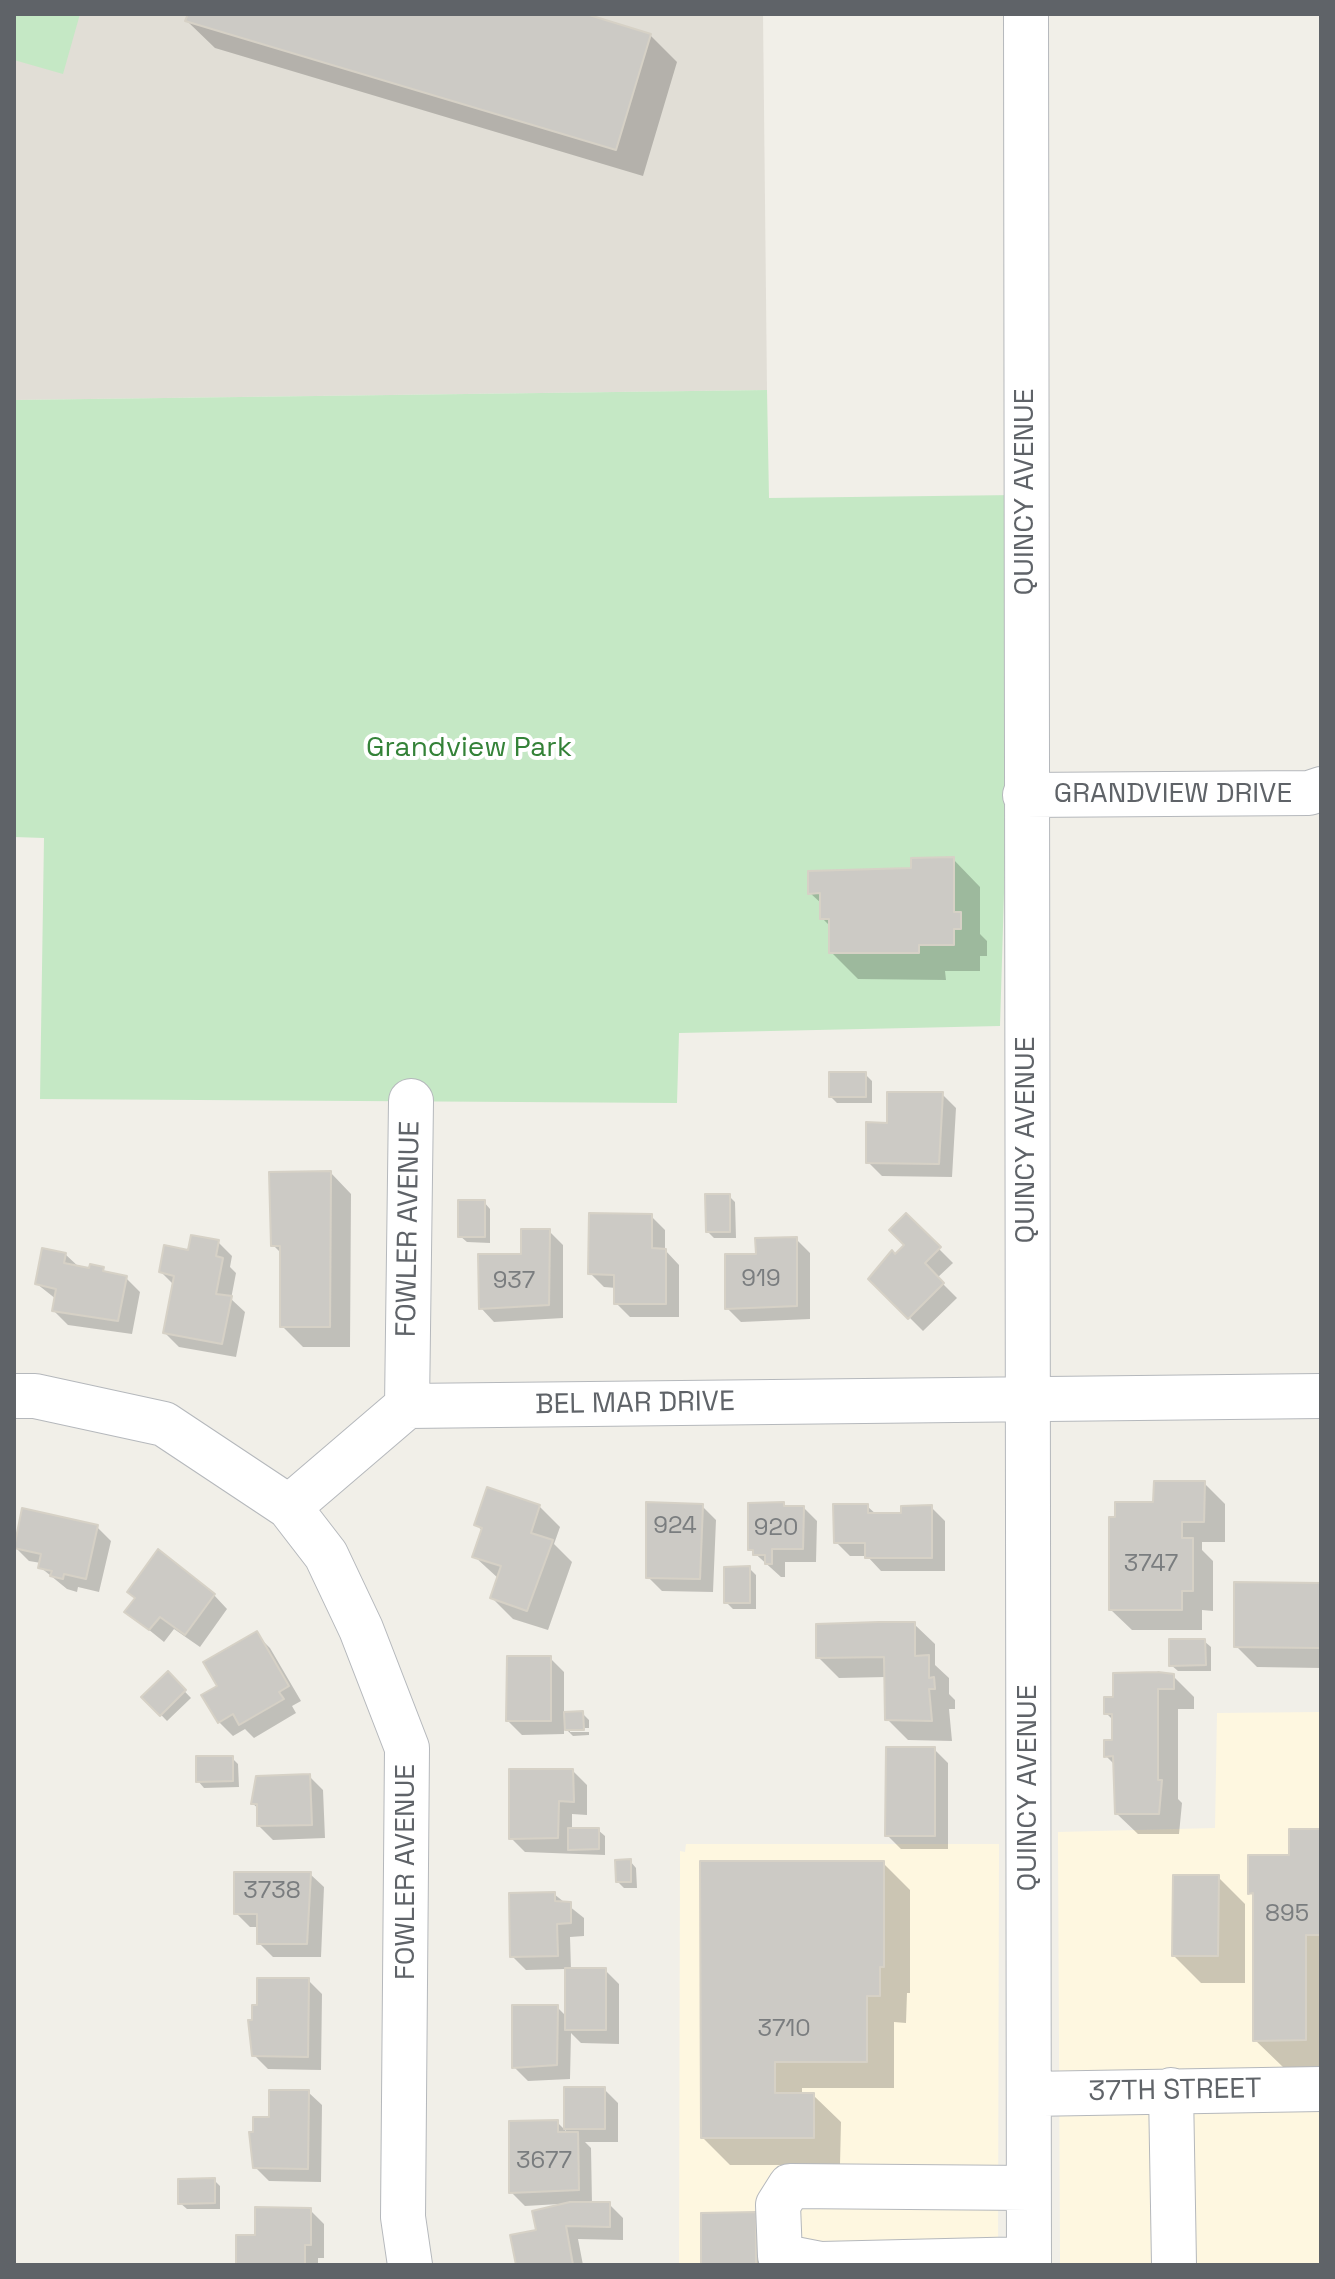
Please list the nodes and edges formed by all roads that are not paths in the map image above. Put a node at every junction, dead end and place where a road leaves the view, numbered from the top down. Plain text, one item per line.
1 (1026, 14) edge
2 (1321, 789) edge
3 (1025, 795) junction
4 (411, 1101) dead end
5 (14, 1396) edge
6 (1321, 1396) edge
7 (1027, 1400) junction
8 (407, 1406) junction
9 (289, 1507) junction
10 (1321, 2089) edge
11 (1171, 2090) junction
12 (1029, 2094) junction
13 (1028, 2188) junction
14 (1029, 2262) edge
15 (410, 2265) edge
16 (1174, 2265) edge

1 - 3 street, QUINCY AVENUE
2 - 3 street, GRANDVIEW DRIVE
3 - 7 street, QUINCY AVENUE
4 - 8 street, FOWLER AVENUE
5 - 9 street
6 - 7 street, BEL MAR DRIVE
7 - 8 street, BEL MAR DRIVE
7 - 12 street, QUINCY AVENUE
8 - 9 street
9 - 15 street, FOWLER AVENUE
10 - 11 street, 37TH STREET
11 - 12 street, 37TH STREET
11 - 16 street
12 - 13 street, QUINCY AVENUE
13 - 14 street, QUINCY AVENUE
13 - 14 street

